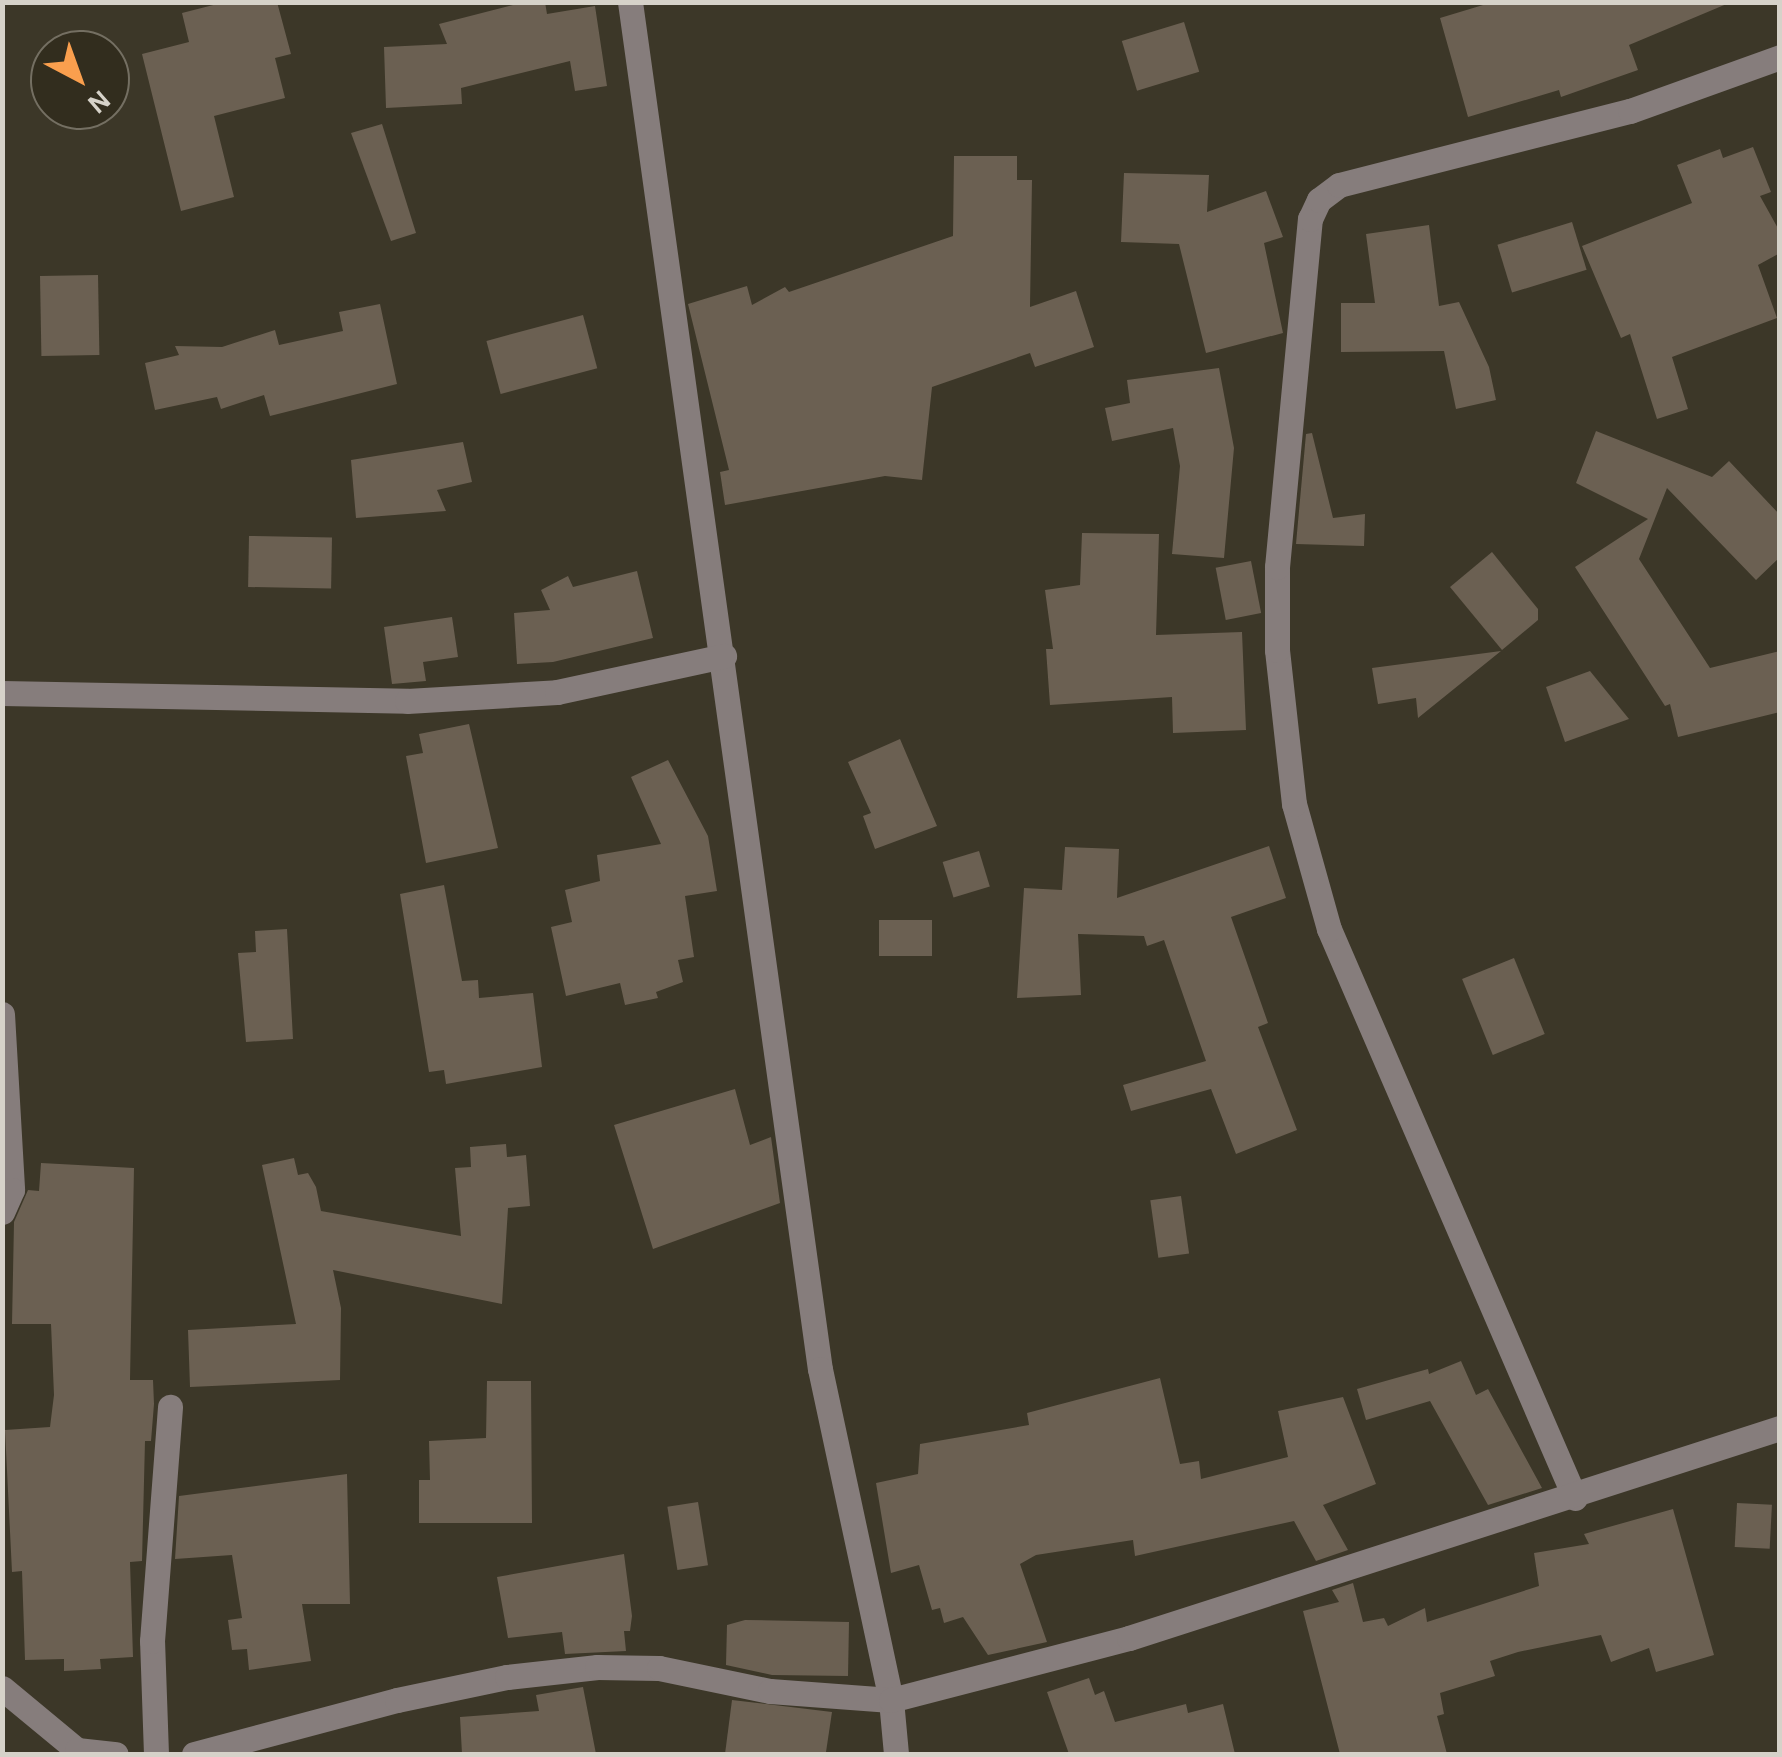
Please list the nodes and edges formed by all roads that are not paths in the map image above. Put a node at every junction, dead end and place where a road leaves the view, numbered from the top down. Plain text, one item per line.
1 (630, 2) edge
2 (1780, 57) edge
3 (724, 656) junction
4 (2, 693) edge
5 (2, 1014) edge
6 (4, 1043) edge
7 (2, 1212) edge
8 (170, 1406) dead end
9 (1780, 1428) edge
10 (1575, 1498) junction
11 (2, 1688) edge
12 (891, 1700) junction
13 (116, 1754) edge
14 (156, 1754) edge
15 (194, 1754) edge
16 (896, 1754) edge

1 - 3 street
2 - 10 street
3 - 4 street
3 - 12 street
5 - 6 street
6 - 7 street
8 - 14 street
9 - 10 street
10 - 12 street
11 - 13 street
12 - 15 street
12 - 16 street

